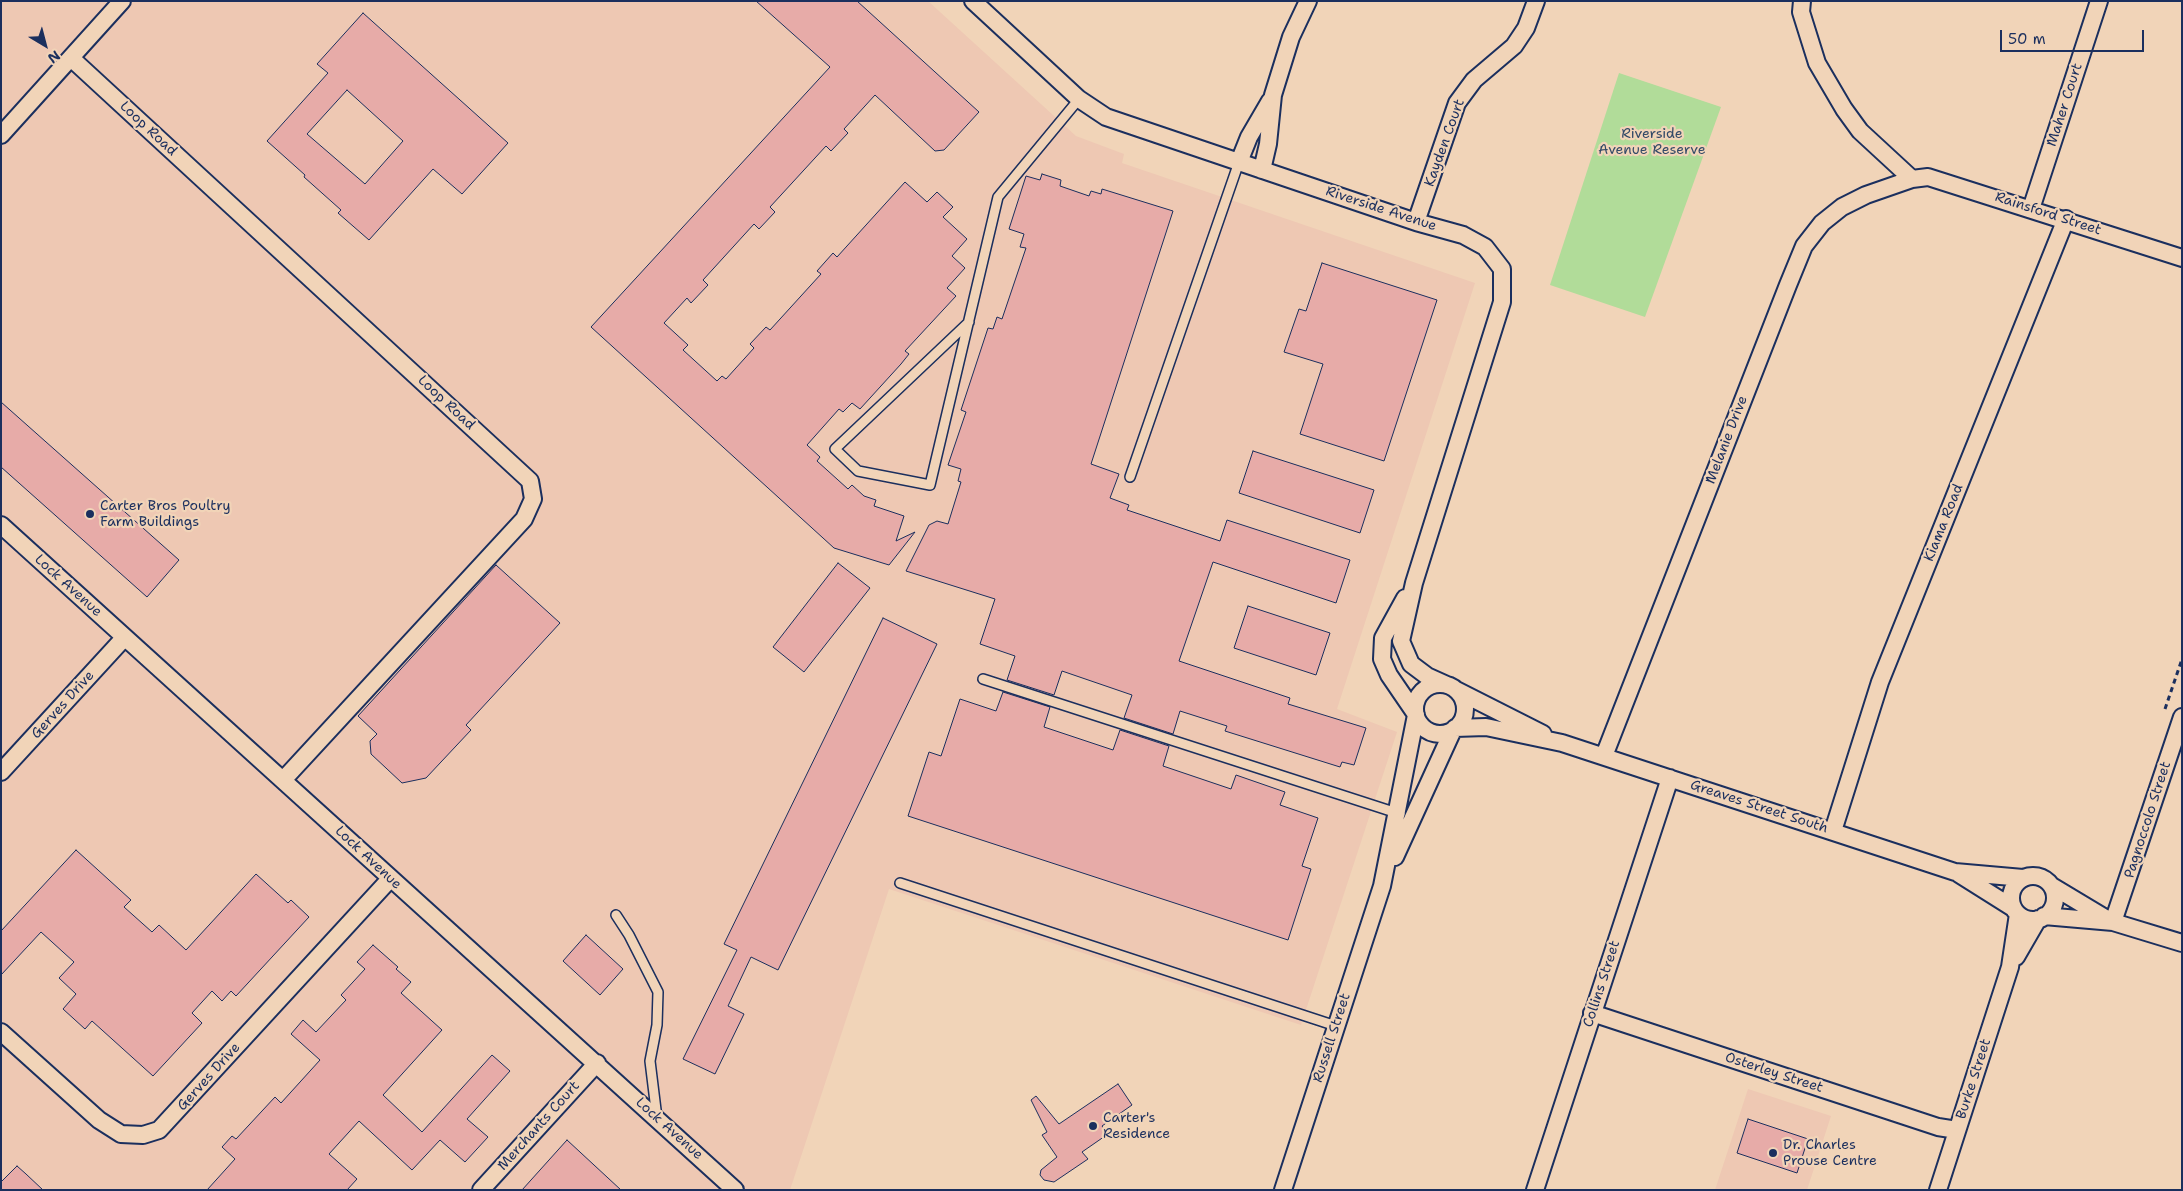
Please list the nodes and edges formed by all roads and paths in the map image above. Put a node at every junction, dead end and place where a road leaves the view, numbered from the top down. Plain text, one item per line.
1 (122, 1) edge
2 (974, 1) edge
3 (1308, 1) edge
4 (1536, 1) edge
5 (1802, 1) edge
6 (2099, 1) edge
7 (71, 58) junction
8 (1273, 95) junction
9 (1079, 99) junction
10 (1, 134) edge
11 (1239, 162) junction
12 (1262, 170) junction
13 (1912, 179) junction
14 (2031, 208) junction
15 (2066, 220) junction
16 (1416, 222) junction
17 (2182, 258) edge
18 (969, 322) junction
19 (1130, 477) dead end
20 (1, 525) edge
21 (1414, 583) junction
22 (124, 638) junction
23 (983, 679) dead end
24 (1451, 687) junction
25 (1415, 714) junction
26 (2182, 718) edge
27 (1454, 729) junction
28 (1562, 743) junction
29 (1604, 756) junction
30 (1, 772) edge
31 (1670, 778) junction
32 (284, 779) junction
33 (1405, 816) junction
34 (1833, 832) junction
35 (1955, 872) junction
36 (2023, 878) junction
37 (390, 879) junction
38 (900, 883) dead end
39 (2052, 886) junction
40 (2016, 911) junction
41 (616, 916) dead end
42 (2041, 918) junction
43 (2113, 922) junction
44 (2182, 943) edge
45 (2010, 968) junction
46 (1592, 1012) junction
47 (1336, 1026) junction
48 (1, 1032) edge
49 (596, 1063) junction
50 (657, 1119) junction
51 (1957, 1130) junction
52 (480, 1190) edge
53 (735, 1190) edge
54 (1284, 1190) edge
55 (1535, 1190) edge
56 (1938, 1190) edge

1 - 7 street
2 - 9 street, Riverside Avenue
3 - 8 street
4 - 16 street, Kayden Court
5 - 13 street
6 - 14 street, Maher Court
7 - 10 street
7 - 32 street, Loop Road
8 - 11 street
8 - 12 street
9 - 11 street, Riverside Avenue
9 - 18 lane
11 - 12 street, Riverside Avenue
11 - 19 lane
12 - 16 street, Riverside Avenue
13 - 14 street, Rainsford Street
13 - 29 street, Melanie Drive
14 - 15 street, Rainsford Street
15 - 17 street, Rainsford Street
15 - 34 street, Kiama Road
16 - 21 street, Riverside Avenue
18 - 18 lane
20 - 22 street, Lock Avenue
21 - 24 street, Riverside Avenue
21 - 25 street, Riverside Avenue
22 - 30 street, Gerves Drive
22 - 32 street, Lock Avenue
23 - 33 lane
24 - 25 street
24 - 27 street
24 - 28 street, Greaves Street South
25 - 27 street
25 - 33 street, Russell Street
26 - 43 street, Pagnoccolo Street
27 - 28 street, Greaves Street South
27 - 33 street, Russell Street
28 - 29 street, Greaves Street South
29 - 31 street, Greaves Street South
31 - 34 street, Greaves Street South
31 - 46 street, Collins Street
32 - 37 street, Lock Avenue
33 - 47 street, Russell Street
34 - 35 street, Greaves Street South
35 - 36 street, Greaves Street South
35 - 40 street, Greaves Street South
36 - 39 street
36 - 40 street
37 - 48 street, Gerves Drive
37 - 49 street, Lock Avenue
38 - 47 lane
39 - 42 street
39 - 43 street
40 - 42 street
40 - 45 street, Burke Street
41 - 50 lane
42 - 43 street
42 - 45 street, Burke Street
43 - 44 street
45 - 51 street, Burke Street
46 - 51 street, Osterley Street
46 - 55 street, Collins Street
47 - 54 street, Russell Street
49 - 50 street, Lock Avenue
49 - 52 street, Merchants Court
50 - 53 street, Lock Avenue
51 - 56 street, Burke Street

